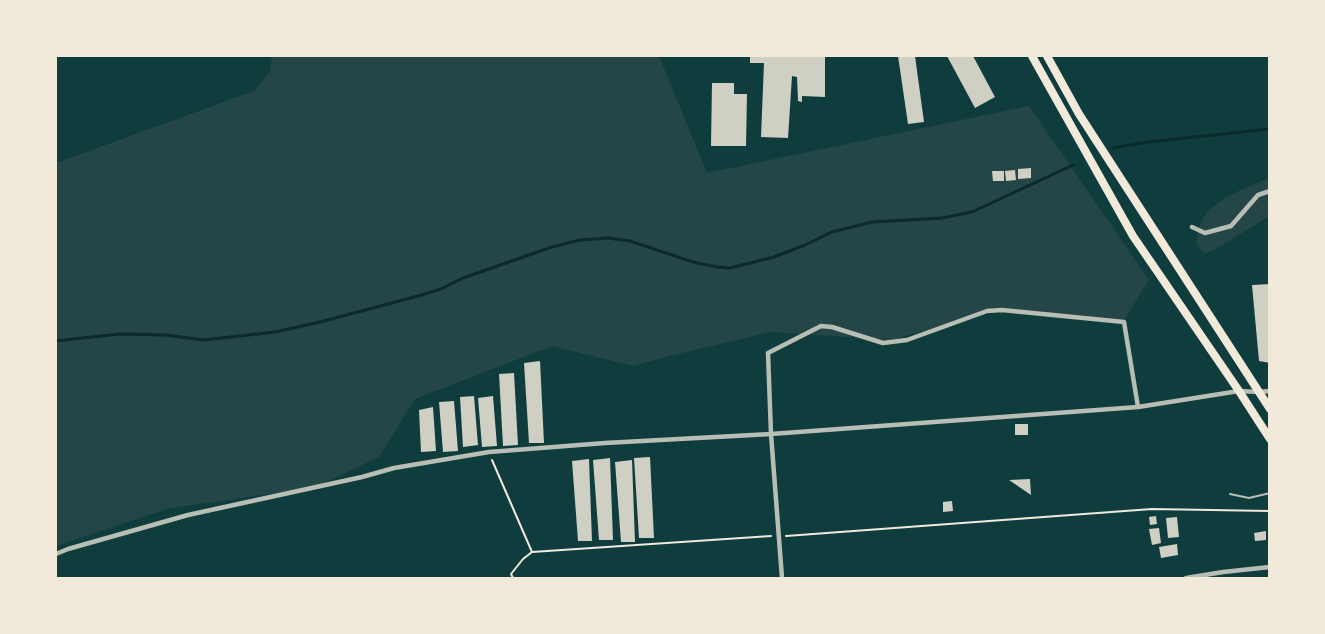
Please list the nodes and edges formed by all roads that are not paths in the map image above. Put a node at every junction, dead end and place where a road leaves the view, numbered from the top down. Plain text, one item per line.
1 (1032, 56) edge
2 (1047, 56) edge
3 (1269, 191) edge
4 (1192, 227) dead end
5 (1239, 391) junction
6 (1269, 391) edge
7 (1258, 392) junction
8 (1138, 407) junction
9 (1269, 409) edge
10 (771, 434) junction
11 (1269, 438) edge
12 (1269, 492) edge
13 (1230, 494) dead end
14 (56, 554) edge
15 (1269, 567) edge
16 (782, 579) edge
17 (1186, 579) edge

1 - 5 highway
2 - 7 highway
3 - 4 street
5 - 7 street
5 - 8 street
5 - 11 highway
6 - 7 street
7 - 9 highway
8 - 10 street
8 - 10 street
10 - 14 street
10 - 16 street
12 - 13 lane
15 - 17 street

